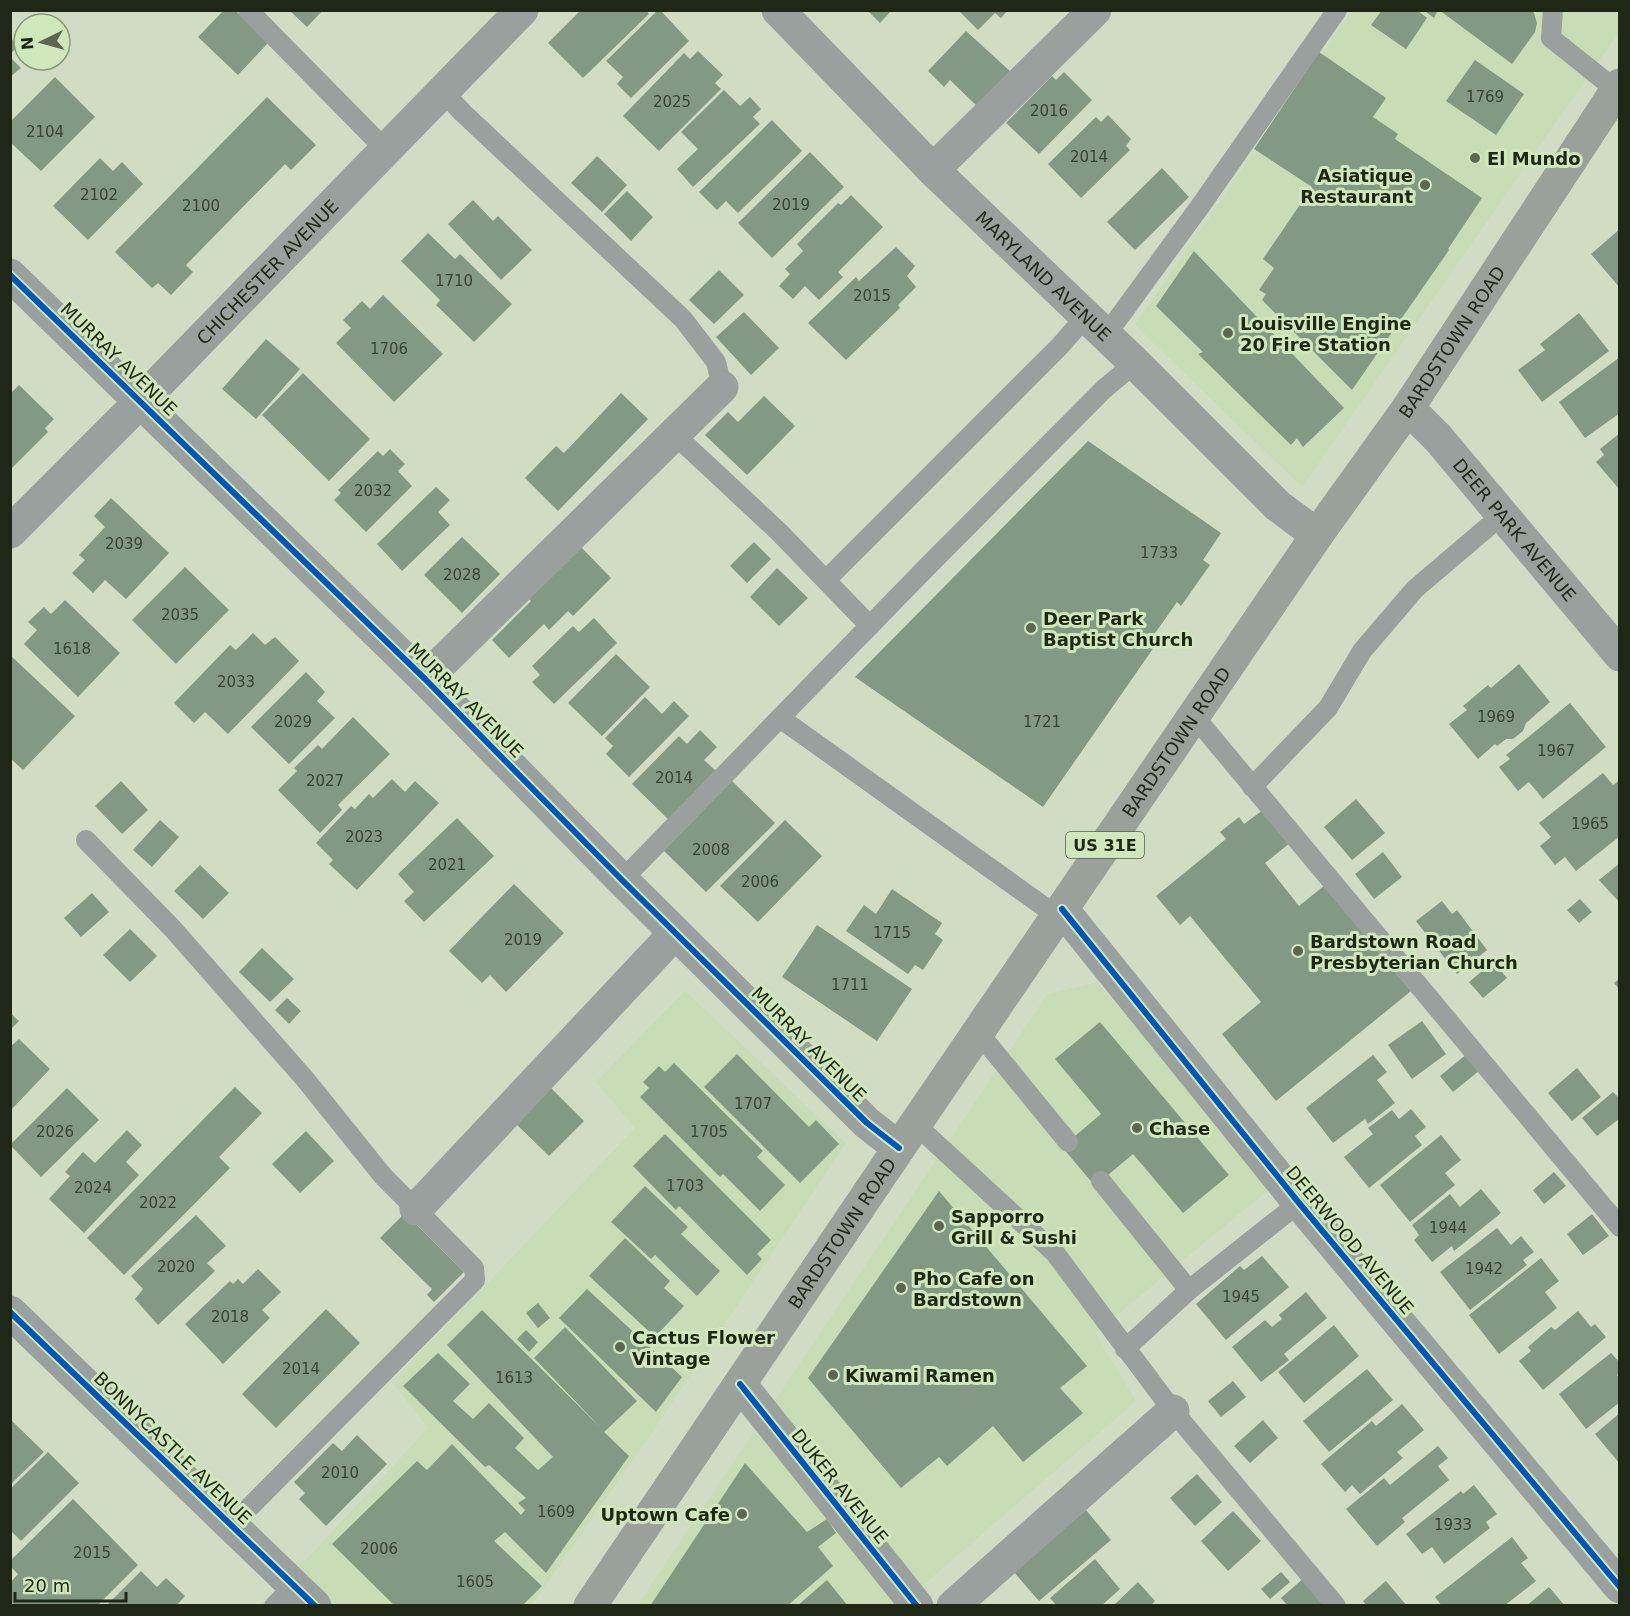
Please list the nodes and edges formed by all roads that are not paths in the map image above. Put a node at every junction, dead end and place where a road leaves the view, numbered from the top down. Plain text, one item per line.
1 (248, 10) edge
2 (522, 10) edge
3 (778, 10) edge
4 (1095, 10) edge
5 (1338, 10) edge
6 (1553, 10) edge
7 (1618, 89) edge
8 (442, 91) junction
9 (385, 149) junction
10 (933, 170) junction
11 (10, 275) edge
12 (1096, 326) junction
13 (1135, 363) junction
14 (722, 387) joint
15 (141, 401) junction
16 (1408, 408) junction
17 (674, 434) junction
18 (1503, 515) junction
19 (10, 532) edge
20 (1317, 535) junction
21 (826, 580) junction
22 (870, 626) junction
23 (1620, 655) edge
24 (425, 679) junction
25 (1194, 716) junction
26 (780, 718) junction
27 (1252, 787) junction
28 (86, 840) dead end
29 (622, 880) junction
30 (1060, 912) junction
31 (675, 933) junction
32 (978, 1032) junction
33 (907, 1136) junction
34 (1068, 1142) dead end
35 (1101, 1181) dead end
36 (1299, 1203) junction
37 (416, 1209) junction
38 (1620, 1227) edge
39 (1190, 1290) junction
40 (10, 1312) edge
41 (1125, 1348) junction
42 (740, 1384) junction
43 (1173, 1411) junction
44 (232, 1525) junction
45 (1620, 1587) edge
46 (294, 1599) edge
47 (590, 1605) edge
48 (917, 1605) edge
49 (953, 1605) edge
50 (1336, 1605) edge

1 - 9 lane
2 - 8 street, CHICHESTER AVENUE
3 - 10 street, MARYLAND AVENUE
4 - 10 street
5 - 12 lane
6 - 7 lane
7 - 16 main road, BARDSTOWN ROAD / US 31E
8 - 9 street, CHICHESTER AVENUE
8 - 14 lane
9 - 15 street, CHICHESTER AVENUE
10 - 12 street, MARYLAND AVENUE
11 - 15 street, MURRAY AVENUE
12 - 13 street, MARYLAND AVENUE
12 - 21 lane
13 - 20 street, MARYLAND AVENUE
13 - 22 lane
14 - 17 street
15 - 19 street, CHICHESTER AVENUE
15 - 24 street, MURRAY AVENUE
16 - 18 street, DEER PARK AVENUE
16 - 20 main road, BARDSTOWN ROAD / US 31E
17 - 21 lane
17 - 24 street
18 - 23 street, DEER PARK AVENUE
18 - 27 lane
20 - 25 main road, BARDSTOWN ROAD / US 31E
21 - 22 lane
22 - 26 lane
24 - 29 street, MURRAY AVENUE
25 - 27 lane
25 - 30 main road, BARDSTOWN ROAD / US 31E
26 - 29 lane
26 - 30 lane
27 - 38 lane
28 - 37 lane
29 - 31 street, MURRAY AVENUE
30 - 32 main road, BARDSTOWN ROAD / US 31E
30 - 36 street, DEERWOOD AVENUE
31 - 33 street, MURRAY AVENUE
31 - 37 street
32 - 33 main road, BARDSTOWN ROAD / US 31E
32 - 34 lane
33 - 41 lane
33 - 42 main road, BARDSTOWN ROAD / US 31E
35 - 39 lane
36 - 39 lane
36 - 45 street, DEERWOOD AVENUE
37 - 44 lane
39 - 41 lane
40 - 44 street, BONNYCASTLE AVENUE
41 - 43 lane
42 - 47 main road, BARDSTOWN ROAD / US 31E
42 - 48 street, DUKER AVENUE
43 - 49 street
43 - 50 lane
44 - 46 street, BONNYCASTLE AVENUE

